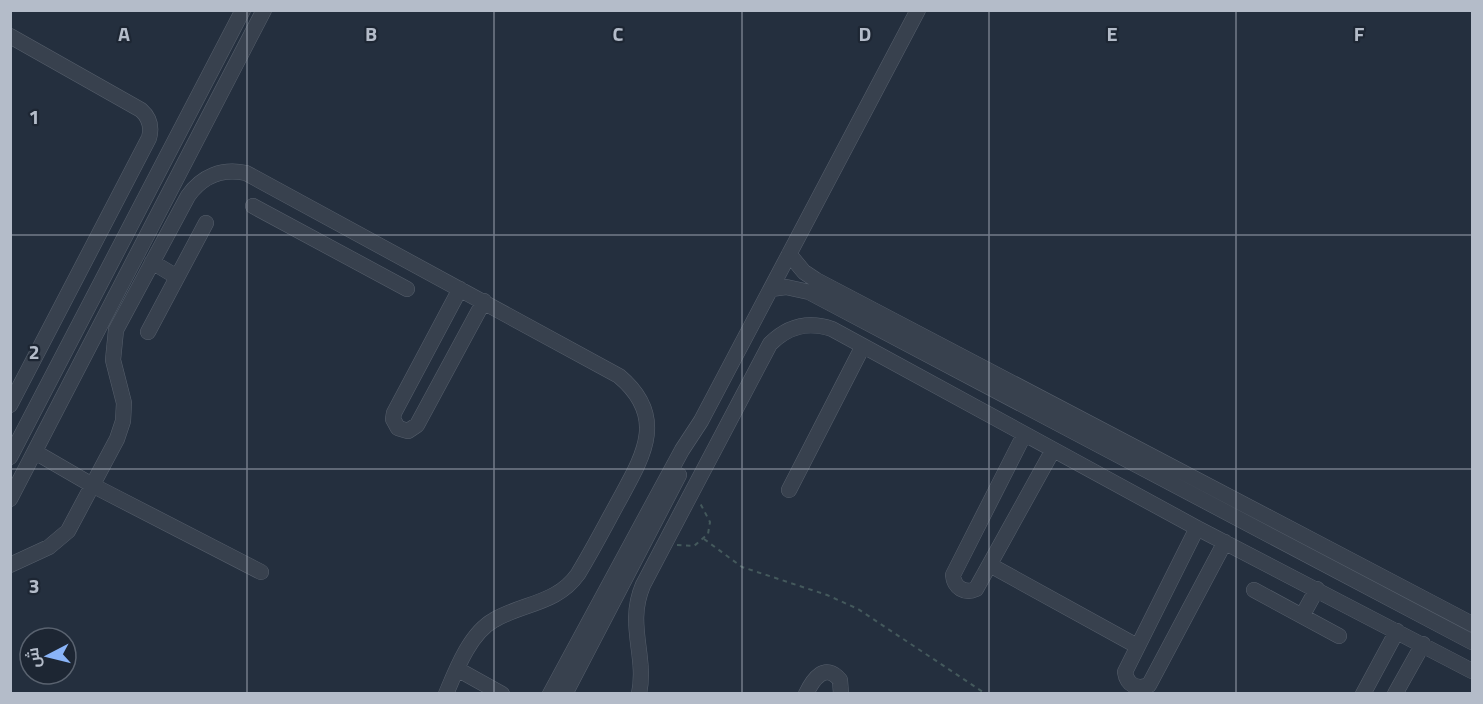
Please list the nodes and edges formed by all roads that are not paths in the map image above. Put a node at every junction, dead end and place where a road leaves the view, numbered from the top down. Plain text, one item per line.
1 (243, 10) edge
2 (264, 10) edge
3 (918, 10) edge
4 (10, 36) edge
5 (253, 206) dead end
6 (206, 223) dead end
7 (340, 223) junction
8 (328, 246) junction
9 (789, 254) junction
10 (152, 262) junction
11 (177, 277) junction
12 (407, 289) dead end
13 (460, 289) junction
14 (771, 289) junction
15 (484, 301) junction
16 (148, 332) dead end
17 (863, 346) junction
18 (17, 375) edge
19 (10, 405) edge
20 (701, 421) junction
21 (1024, 435) junction
22 (1053, 450) junction
23 (35, 452) junction
24 (10, 457) edge
25 (92, 485) junction
26 (789, 490) dead end
27 (10, 499) edge
28 (1197, 528) junction
29 (1225, 542) junction
30 (10, 565) edge
31 (990, 565) junction
32 (261, 572) dead end
33 (1317, 589) junction
34 (1254, 590) dead end
35 (1302, 616) junction
36 (1472, 623) edge
37 (1397, 631) junction
38 (1339, 636) dead end
39 (1467, 640) edge
40 (1423, 644) junction
41 (1137, 646) junction
42 (457, 669) junction
43 (1473, 671) edge
44 (449, 693) edge
45 (502, 693) edge
46 (550, 693) edge
47 (566, 693) edge
48 (639, 693) edge
49 (806, 693) edge
50 (841, 693) edge
51 (1363, 693) edge
52 (1395, 693) edge

1 - 24 street
2 - 23 street
3 - 9 street
4 - 18 street
5 - 8 street
6 - 11 street
7 - 8 street
7 - 10 street
7 - 13 street
8 - 12 street
9 - 14 street
9 - 36 street
10 - 11 street
10 - 25 street
11 - 16 street
13 - 15 street
13 - 15 street
14 - 20 street
14 - 39 street
15 - 42 street
17 - 21 street
17 - 26 street
17 - 48 street
18 - 19 street
20 - 46 street
20 - 47 street
21 - 22 street
21 - 31 street
22 - 28 street
22 - 31 street
23 - 25 street
23 - 27 street
25 - 30 street
25 - 32 street
28 - 29 street
28 - 41 street
29 - 33 street
29 - 41 street
31 - 41 street
33 - 35 street
33 - 37 street
34 - 35 street
35 - 38 street
36 - 39 street
37 - 40 street
37 - 51 street
40 - 43 street
40 - 52 street
42 - 44 street
42 - 45 street
49 - 50 street

